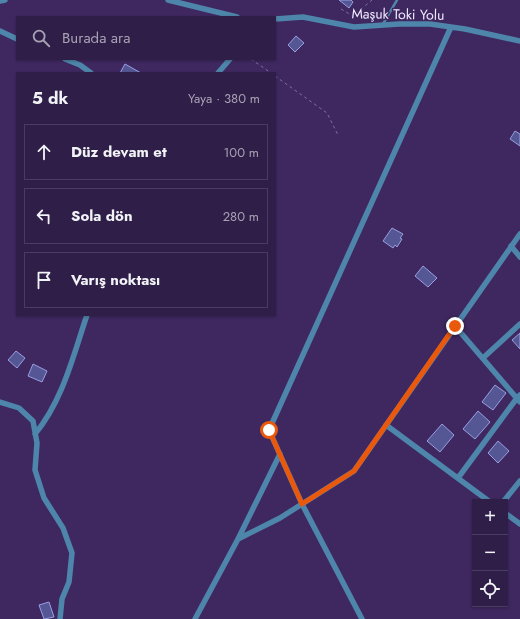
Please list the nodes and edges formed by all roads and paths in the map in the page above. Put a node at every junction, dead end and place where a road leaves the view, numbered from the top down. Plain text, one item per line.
1 (5, 0) edge
2 (168, 0) edge
3 (372, 0) edge
4 (397, 0) edge
5 (0, 1) edge
6 (341, 9) dead end
7 (233, 16) edge
8 (276, 19) edge
9 (383, 25) junction
10 (451, 27) junction
11 (0, 31) edge
12 (16, 39) edge
13 (520, 41) edge
14 (68, 60) edge
15 (229, 60) edge
16 (253, 60) edge
17 (90, 72) edge
18 (219, 72) edge
19 (270, 72) edge
20 (276, 77) edge
21 (338, 135) dead end
22 (520, 234) edge
23 (511, 246) junction
24 (520, 257) edge
25 (87, 316) edge
26 (520, 324) edge
27 (455, 326) junction
28 (483, 358) junction
29 (519, 398) edge
30 (0, 402) edge
31 (386, 425) junction
32 (35, 434) junction
33 (280, 454) junction
34 (458, 478) junction
35 (520, 480) edge
36 (486, 499) edge
37 (504, 499) edge
38 (302, 504) junction
39 (508, 515) edge
40 (520, 524) edge
41 (238, 539) junction
42 (60, 619) edge
43 (195, 619) edge
44 (362, 619) edge

1 - 5 street
2 - 7 street
3 - 6 path
4 - 9 lane
8 - 9 street, Maşuk Toki Yolu
9 - 10 street, Maşuk Toki Yolu
10 - 13 street, Maşuk Toki Yolu
10 - 33 street
11 - 12 street
14 - 17 street
15 - 18 street
16 - 19 path
20 - 21 path
22 - 23 street
23 - 24 street
23 - 27 street
25 - 32 street
26 - 28 street
27 - 28 street
27 - 31 street
28 - 29 street
29 - 34 street
30 - 32 street
31 - 34 street
31 - 38 street
32 - 42 street
33 - 38 street
33 - 41 street
34 - 36 street
35 - 37 street
38 - 41 street
38 - 44 street
39 - 40 street
41 - 43 street

